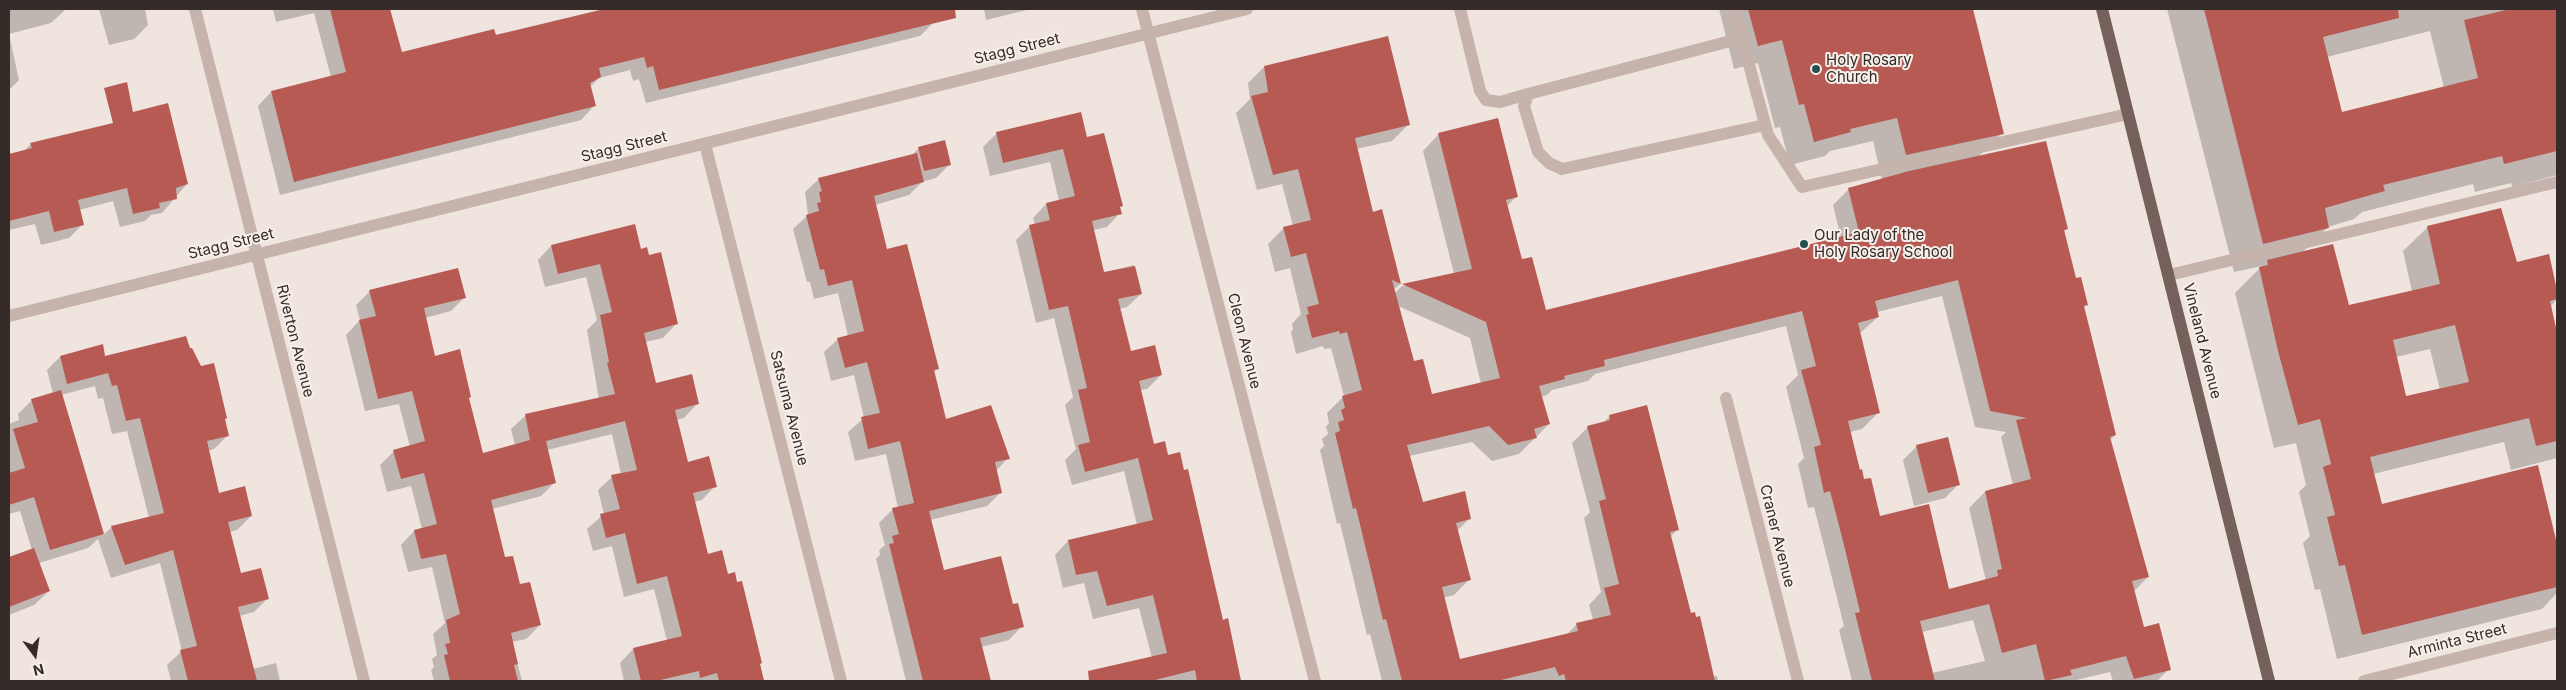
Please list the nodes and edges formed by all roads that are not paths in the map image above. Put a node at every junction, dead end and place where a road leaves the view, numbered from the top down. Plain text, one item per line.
1 (196, 9) edge
2 (1142, 9) edge
3 (1247, 9) edge
4 (1460, 9) edge
5 (1734, 9) edge
6 (2102, 9) edge
7 (1148, 34) junction
8 (1742, 38) junction
9 (1528, 94) junction
10 (2128, 114) junction
11 (1765, 125) junction
12 (705, 144) junction
13 (2557, 182) edge
14 (257, 255) junction
15 (2169, 275) junction
16 (9, 316) edge
17 (1726, 398) dead end
18 (2557, 633) edge
19 (364, 681) edge
20 (842, 681) edge
21 (1314, 681) edge
22 (1798, 681) edge
23 (2270, 681) edge
24 (2364, 681) edge

1 - 14 street, Riverton Avenue
2 - 7 street, Cleon Avenue
3 - 7 street, Stagg Street
4 - 9 street
5 - 8 street
6 - 10 main road, Vineland Avenue
7 - 12 street, Stagg Street
7 - 21 street, Cleon Avenue
8 - 9 street
8 - 11 street
9 - 11 street
10 - 11 street
10 - 15 main road, Vineland Avenue
12 - 14 street, Stagg Street
12 - 20 street, Satsuma Avenue
13 - 15 street
14 - 16 street, Stagg Street
14 - 19 street, Riverton Avenue
15 - 23 main road, Vineland Avenue
17 - 22 street, Craner Avenue
18 - 24 street, Arminta Street

